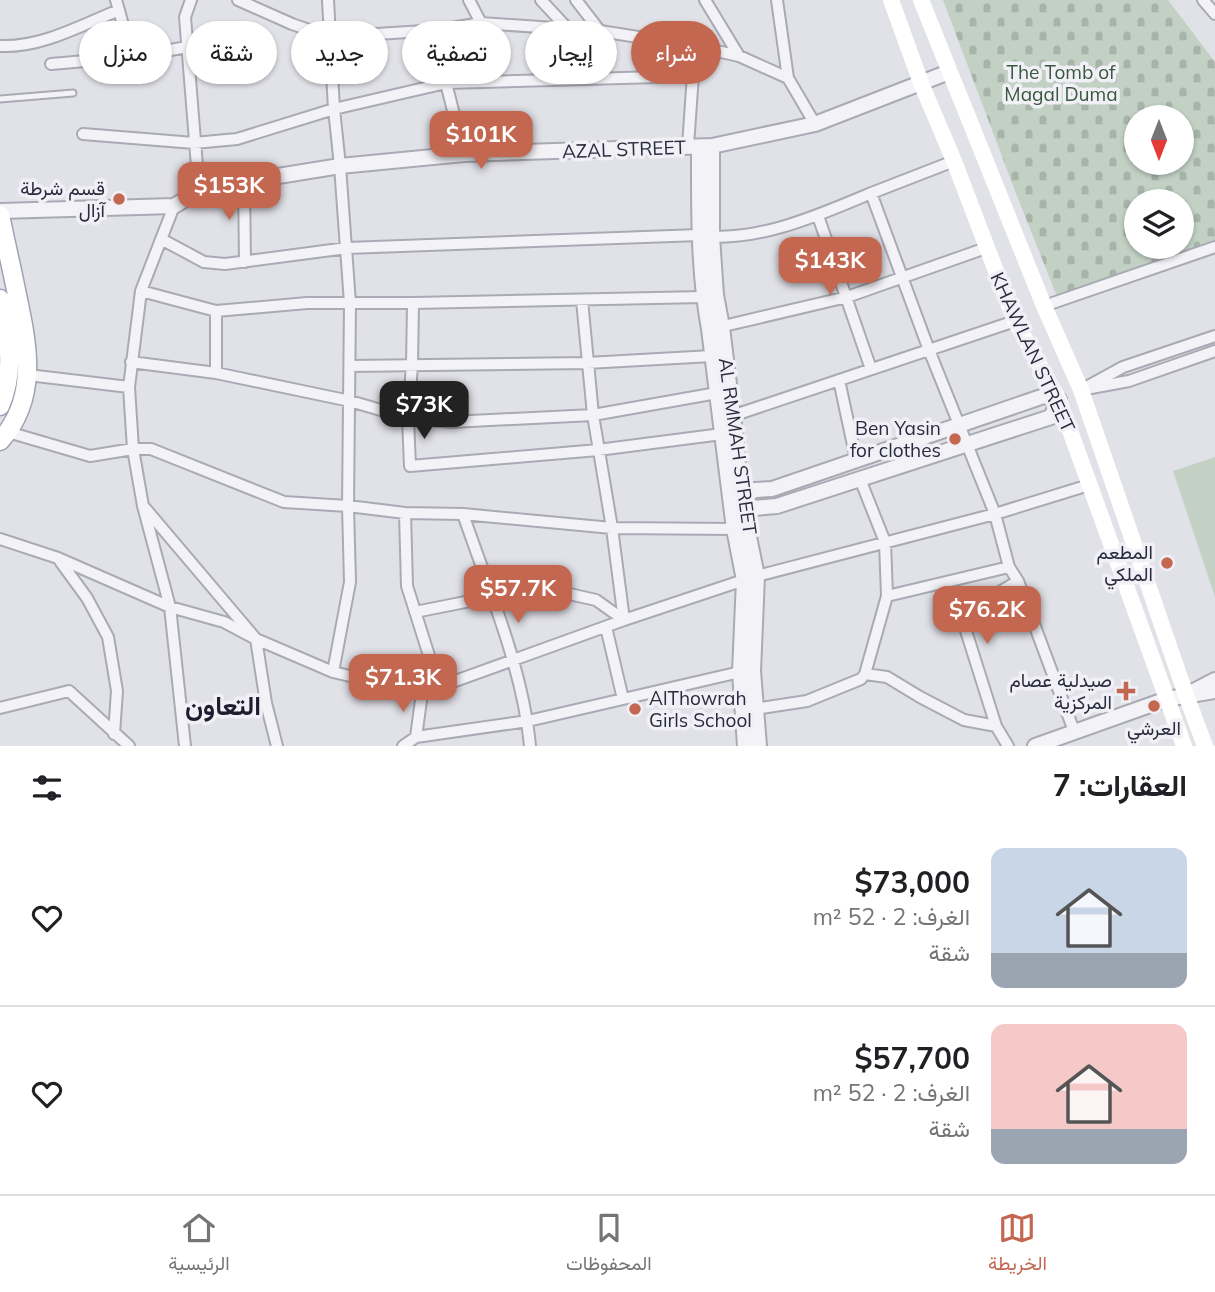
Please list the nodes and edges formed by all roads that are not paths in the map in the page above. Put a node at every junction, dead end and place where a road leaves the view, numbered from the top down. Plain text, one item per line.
1 (191, 0) edge
2 (238, 0) edge
3 (328, 0) edge
4 (469, 0) edge
5 (541, 0) edge
6 (576, 0) edge
7 (705, 0) edge
8 (776, 0) edge
9 (891, 0) edge
10 (921, 0) edge
11 (1203, 0) edge
12 (117, 5) edge
13 (1215, 14) edge
14 (329, 21) edge
15 (480, 21) edge
16 (561, 21) edge
17 (592, 21) edge
18 (291, 24) edge
19 (186, 32) edge
20 (0, 46) edge
21 (721, 52) edge
22 (739, 56) junction
23 (79, 62) edge
24 (51, 64) dead end
25 (948, 72) junction
26 (631, 78) edge
27 (788, 78) junction
28 (511, 81) edge
29 (921, 83) junction
30 (190, 84) edge
31 (332, 84) edge
32 (442, 84) edge
33 (446, 84) edge
34 (694, 84) edge
35 (73, 93) dead end
36 (0, 99) edge
37 (334, 109) junction
38 (816, 124) junction
39 (83, 134) dead end
40 (194, 142) junction
41 (700, 146) junction
42 (464, 154) junction
43 (954, 161) junction
44 (340, 166) junction
45 (244, 182) junction
46 (199, 191) junction
47 (871, 193) junction
48 (174, 206) junction
49 (0, 213) edge
50 (818, 216) junction
51 (705, 236) junction
52 (161, 239) junction
53 (1215, 247) edge
54 (346, 248) junction
55 (986, 248) junction
56 (245, 261) junction
57 (903, 278) junction
58 (141, 291) junction
59 (703, 297) junction
60 (847, 297) junction
61 (0, 299) edge
62 (582, 300) junction
63 (351, 303) junction
64 (413, 303) junction
65 (1044, 306) junction
66 (216, 312) junction
67 (1015, 321) junction
68 (716, 328) junction
69 (1215, 336) edge
70 (929, 350) junction
71 (1215, 351) edge
72 (712, 356) junction
73 (131, 362) junction
74 (587, 363) junction
75 (412, 365) junction
76 (350, 366) junction
77 (871, 369) junction
78 (216, 373) junction
79 (28, 375) junction
80 (839, 380) junction
81 (129, 387) junction
82 (1081, 390) junction
83 (717, 393) junction
84 (1059, 400) junction
85 (350, 401) junction
86 (0, 405) edge
87 (593, 415) junction
88 (408, 418) junction
89 (725, 423) junction
90 (960, 426) junction
91 (4, 436) edge
92 (968, 443) junction
93 (133, 449) junction
94 (598, 450) junction
95 (856, 460) junction
96 (860, 479) junction
97 (1089, 485) junction
98 (736, 496) junction
99 (143, 506) junction
100 (348, 506) junction
101 (405, 513) junction
102 (463, 514) junction
103 (995, 514) junction
104 (612, 528) junction
105 (734, 529) junction
106 (0, 539) edge
107 (885, 542) junction
108 (58, 558) junction
109 (1009, 567) junction
110 (751, 578) junction
111 (1018, 581) junction
112 (491, 596) junction
113 (887, 596) junction
114 (170, 607) junction
115 (415, 612) junction
116 (624, 620) junction
117 (606, 627) junction
118 (256, 639) junction
119 (513, 660) junction
120 (333, 672) junction
121 (740, 672) junction
122 (865, 674) junction
123 (1215, 680) edge
124 (439, 687) junction
125 (1215, 691) edge
126 (422, 693) junction
127 (1186, 695) junction
128 (623, 699) junction
129 (1167, 699) junction
130 (0, 708) edge
131 (755, 709) junction
132 (528, 721) junction
133 (996, 726) junction
134 (1074, 731) junction
135 (114, 734) junction
136 (416, 737) junction
137 (129, 746) edge
138 (185, 746) edge
139 (277, 746) edge
140 (403, 746) edge
141 (530, 746) edge
142 (745, 746) edge
143 (759, 746) edge
144 (1008, 746) edge
145 (1034, 746) edge
146 (1184, 746) edge
147 (1205, 746) edge

1 - 19 street
2 - 18 street
3 - 14 street
4 - 15 street
5 - 16 street
6 - 17 street
7 - 22 street
8 - 27 street
9 - 29 main road, KHAWLAN STREET
10 - 25 main road, KHAWLAN STREET
11 - 13 street
12 - 20 street
21 - 22 street
22 - 27 street
23 - 24 street
25 - 29 street, AZAL STREET
25 - 65 main road, KHAWLAN STREET
26 - 28 street
27 - 38 street
29 - 38 street, AZAL STREET
29 - 43 main road, KHAWLAN STREET
30 - 40 street
31 - 37 street
32 - 37 street
33 - 42 street
34 - 41 street
35 - 36 lane
37 - 40 street
37 - 44 street
38 - 41 street, AZAL STREET
39 - 40 street
40 - 46 street
41 - 42 street, AZAL STREET
41 - 51 street, AL RMMAH STREET
42 - 44 street, AZAL STREET
43 - 47 street
43 - 55 main road, KHAWLAN STREET
44 - 45 street, AZAL STREET
44 - 54 street
45 - 46 street, AZAL STREET
45 - 56 street
46 - 48 street, AZAL STREET
47 - 50 street
47 - 57 street
48 - 49 street, AZAL STREET
48 - 52 street
49 - 79 main road
50 - 51 street
50 - 60 street
51 - 54 street
51 - 59 street, AL RMMAH STREET
51 - 68 street, AL RMMAH STREET
52 - 56 street
52 - 58 street
53 - 65 street
54 - 56 street
54 - 63 street
55 - 57 street
55 - 67 main road, KHAWLAN STREET
57 - 60 street
57 - 70 street
58 - 66 street
58 - 73 street
59 - 62 street
59 - 68 street, AL RMMAH STREET
60 - 68 street
60 - 77 street
61 - 86 main road
62 - 64 street
62 - 74 street
63 - 64 street
63 - 66 street
63 - 76 street
64 - 75 street
65 - 82 main road, KHAWLAN STREET
66 - 78 street
67 - 70 street
67 - 84 main road, KHAWLAN STREET
68 - 72 street, AL RMMAH STREET
68 - 89 street, AL RMMAH STREET
69 - 82 street
70 - 77 street
70 - 90 street
71 - 82 street
72 - 74 street
72 - 83 street, AL RMMAH STREET
73 - 78 street
73 - 81 street
74 - 75 street
74 - 87 street
75 - 76 street
75 - 88 street
76 - 85 street
77 - 80 street
78 - 85 street
79 - 81 street
79 - 91 main road
80 - 89 street
80 - 95 street
81 - 93 street
82 - 84 main road
82 - 127 main road, KHAWLAN STREET
83 - 87 street
83 - 89 street, AL RMMAH STREET
84 - 90 street
84 - 92 street
84 - 97 main road, KHAWLAN STREET
85 - 88 street
85 - 100 street
87 - 88 street
87 - 94 street
88 - 94 street
89 - 94 street
89 - 98 street, AL RMMAH STREET
89 - 98 street, AL RMMAH STREET
90 - 92 street
90 - 95 street
91 - 93 street
92 - 96 street
92 - 103 street
93 - 99 street
93 - 100 street
94 - 104 street
95 - 98 street
96 - 98 street
96 - 107 street
97 - 103 street
97 - 129 main road, KHAWLAN STREET
98 - 105 street, AL RMMAH STREET
98 - 110 street, AL RMMAH STREET
99 - 114 street
99 - 118 street
100 - 101 street
100 - 120 street
101 - 102 street
101 - 115 street
102 - 104 street
102 - 112 street
103 - 107 street
103 - 109 street
104 - 105 street
104 - 116 street
105 - 110 street, AL RMMAH STREET
106 - 108 street
107 - 110 street
107 - 113 street
108 - 114 street
108 - 135 street
109 - 111 street
109 - 113 street
110 - 116 street
110 - 121 street, AL RMMAH STREET
110 - 131 street, AL RMMAH STREET
111 - 133 street
111 - 134 street
112 - 115 street
112 - 116 street
112 - 119 street
113 - 122 street
114 - 118 street
114 - 138 street
115 - 124 street
116 - 117 street
117 - 119 street
117 - 128 street
118 - 120 street
118 - 139 street
119 - 124 street
119 - 132 street
120 - 126 street
121 - 128 street
121 - 142 street, AL RMMAH STREET
122 - 131 street
122 - 133 street
123 - 127 street
124 - 126 street
125 - 127 street
126 - 136 street
127 - 129 street
127 - 147 main road, KHAWLAN STREET
128 - 132 street
129 - 134 street
129 - 146 main road, KHAWLAN STREET
130 - 135 street
131 - 143 street, AL RMMAH STREET
132 - 136 street
132 - 141 street
133 - 144 street
134 - 145 street
135 - 137 street
136 - 140 street

